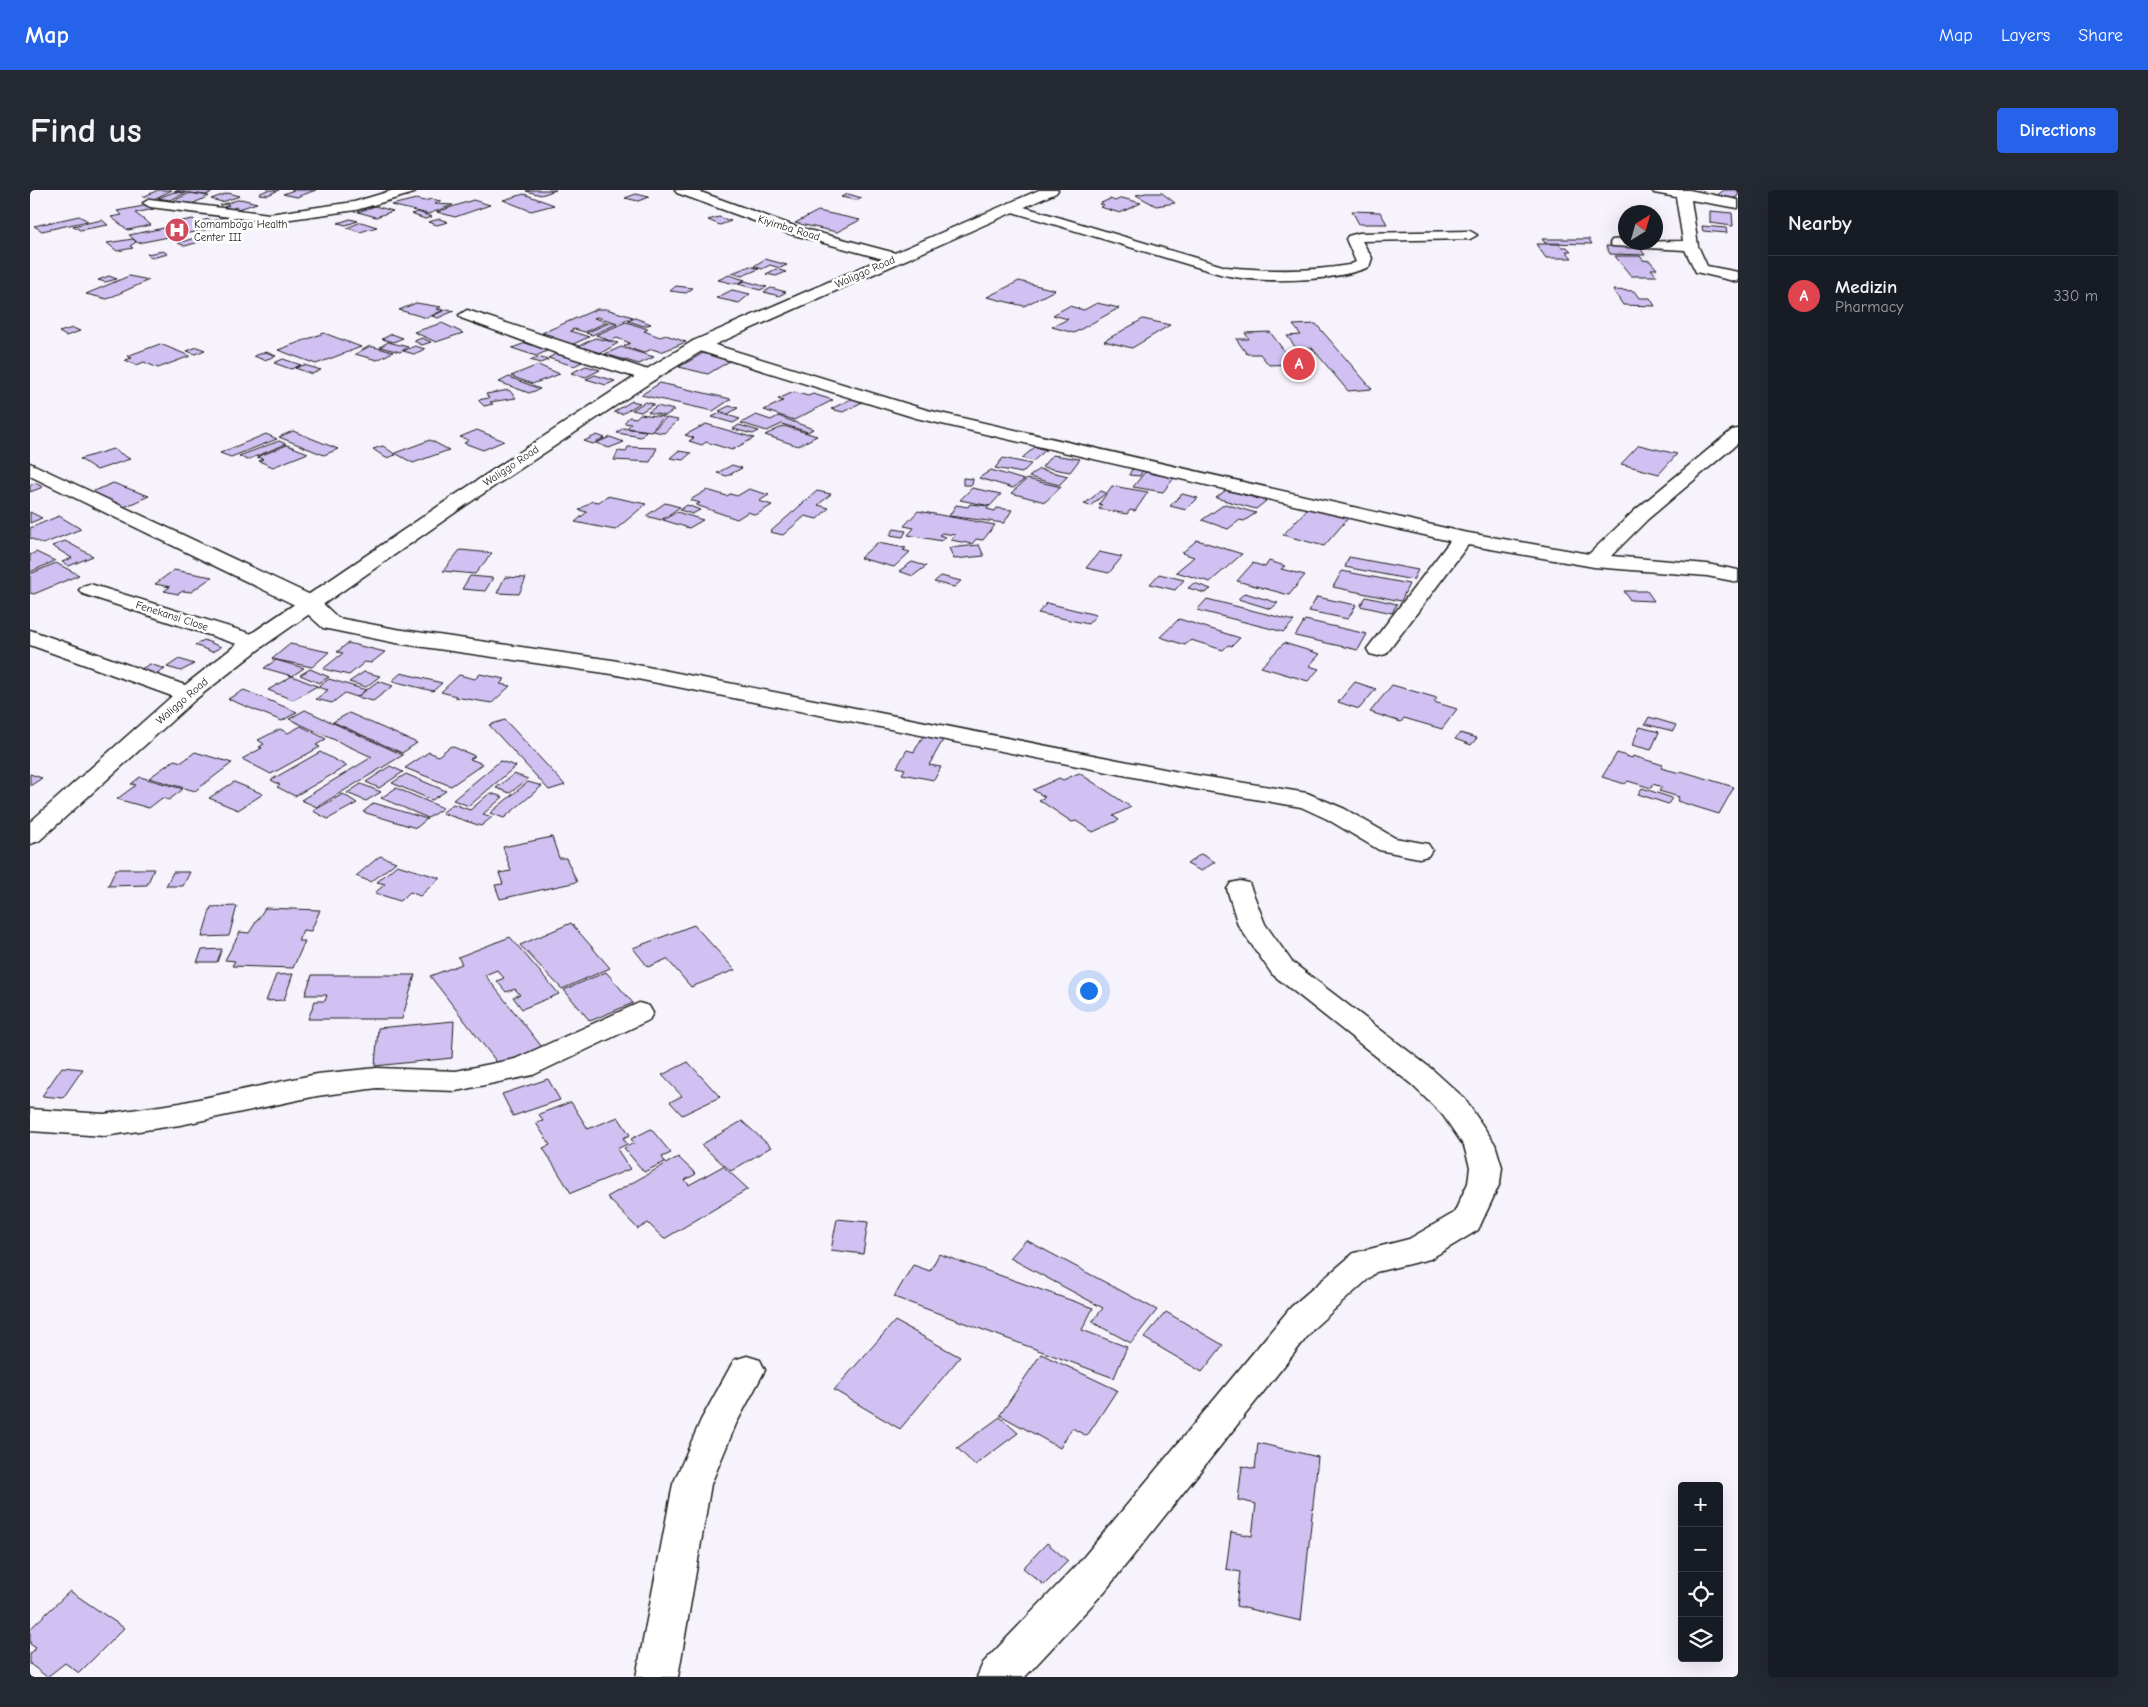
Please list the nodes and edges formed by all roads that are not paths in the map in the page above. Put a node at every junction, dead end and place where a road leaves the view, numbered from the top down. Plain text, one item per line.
1 (409, 190) edge
2 (682, 190) edge
3 (1659, 190) edge
4 (1683, 192) edge
5 (1046, 193) edge
6 (1014, 199) edge
7 (150, 203) dead end
8 (1738, 204) edge
9 (1470, 235) dead end
10 (1617, 243) dead end
11 (1691, 246) junction
12 (898, 258) junction
13 (1738, 277) edge
14 (467, 315) dead end
15 (699, 345) junction
16 (648, 376) junction
17 (1738, 434) edge
18 (30, 469) edge
19 (1463, 538) junction
20 (1594, 561) junction
21 (1738, 576) edge
22 (90, 590) dead end
23 (309, 603) junction
24 (30, 637) edge
25 (254, 642) junction
26 (1378, 649) dead end
27 (188, 694) junction
28 (30, 836) edge
29 (1419, 850) dead end
30 (1240, 889) dead end
31 (639, 1013) dead end
32 (30, 1120) edge
33 (747, 1370) dead end
34 (658, 1677) edge
35 (998, 1677) edge

1 - 7 street
2 - 12 street, Kiyimba Road
3 - 4 street
4 - 8 street
4 - 11 street
5 - 6 street, Waliggo Road
6 - 9 street
6 - 12 street, Waliggo Road
10 - 11 street
11 - 13 street
12 - 15 street, Waliggo Road
14 - 16 street
15 - 16 street, Waliggo Road
15 - 19 street
16 - 23 street, Waliggo Road
17 - 20 street
18 - 23 street
19 - 20 street
19 - 26 street
20 - 21 street
22 - 25 street, Fenekansi Close
23 - 25 street, Waliggo Road
23 - 29 street
24 - 27 street
25 - 27 street, Waliggo Road
27 - 28 street, Waliggo Road
30 - 35 street
31 - 32 street
33 - 34 street

